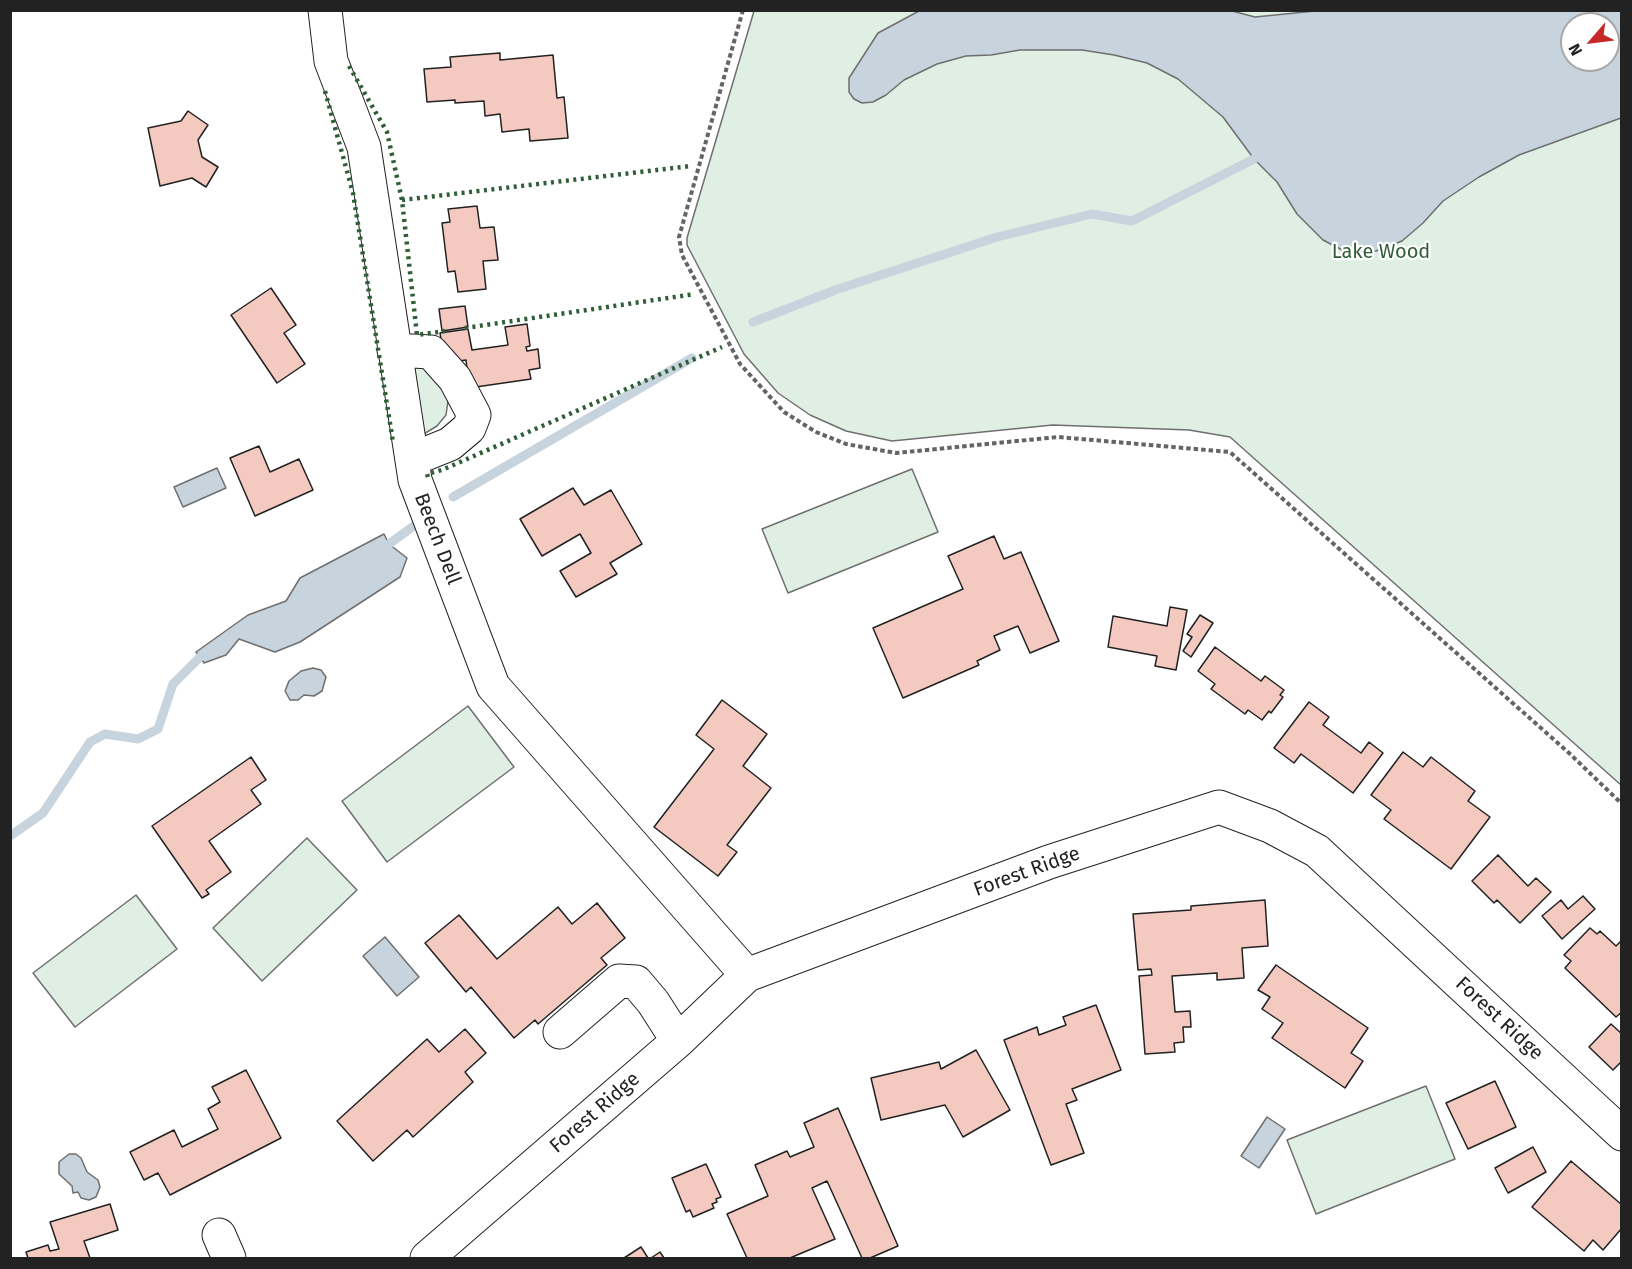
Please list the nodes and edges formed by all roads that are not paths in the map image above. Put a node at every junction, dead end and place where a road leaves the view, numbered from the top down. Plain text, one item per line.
1 (325, 10) edge
2 (394, 350) junction
3 (413, 459) junction
4 (747, 975) junction
5 (560, 1032) dead end
6 (678, 1041) junction
7 (1622, 1134) edge
8 (427, 1258) edge

1 - 2 street, Beech Dell
2 - 3 street, Beech Dell
2 - 3 street
3 - 4 street, Beech Dell
4 - 6 street, Forest Ridge
4 - 7 street, Forest Ridge
5 - 6 street
6 - 8 street, Forest Ridge

